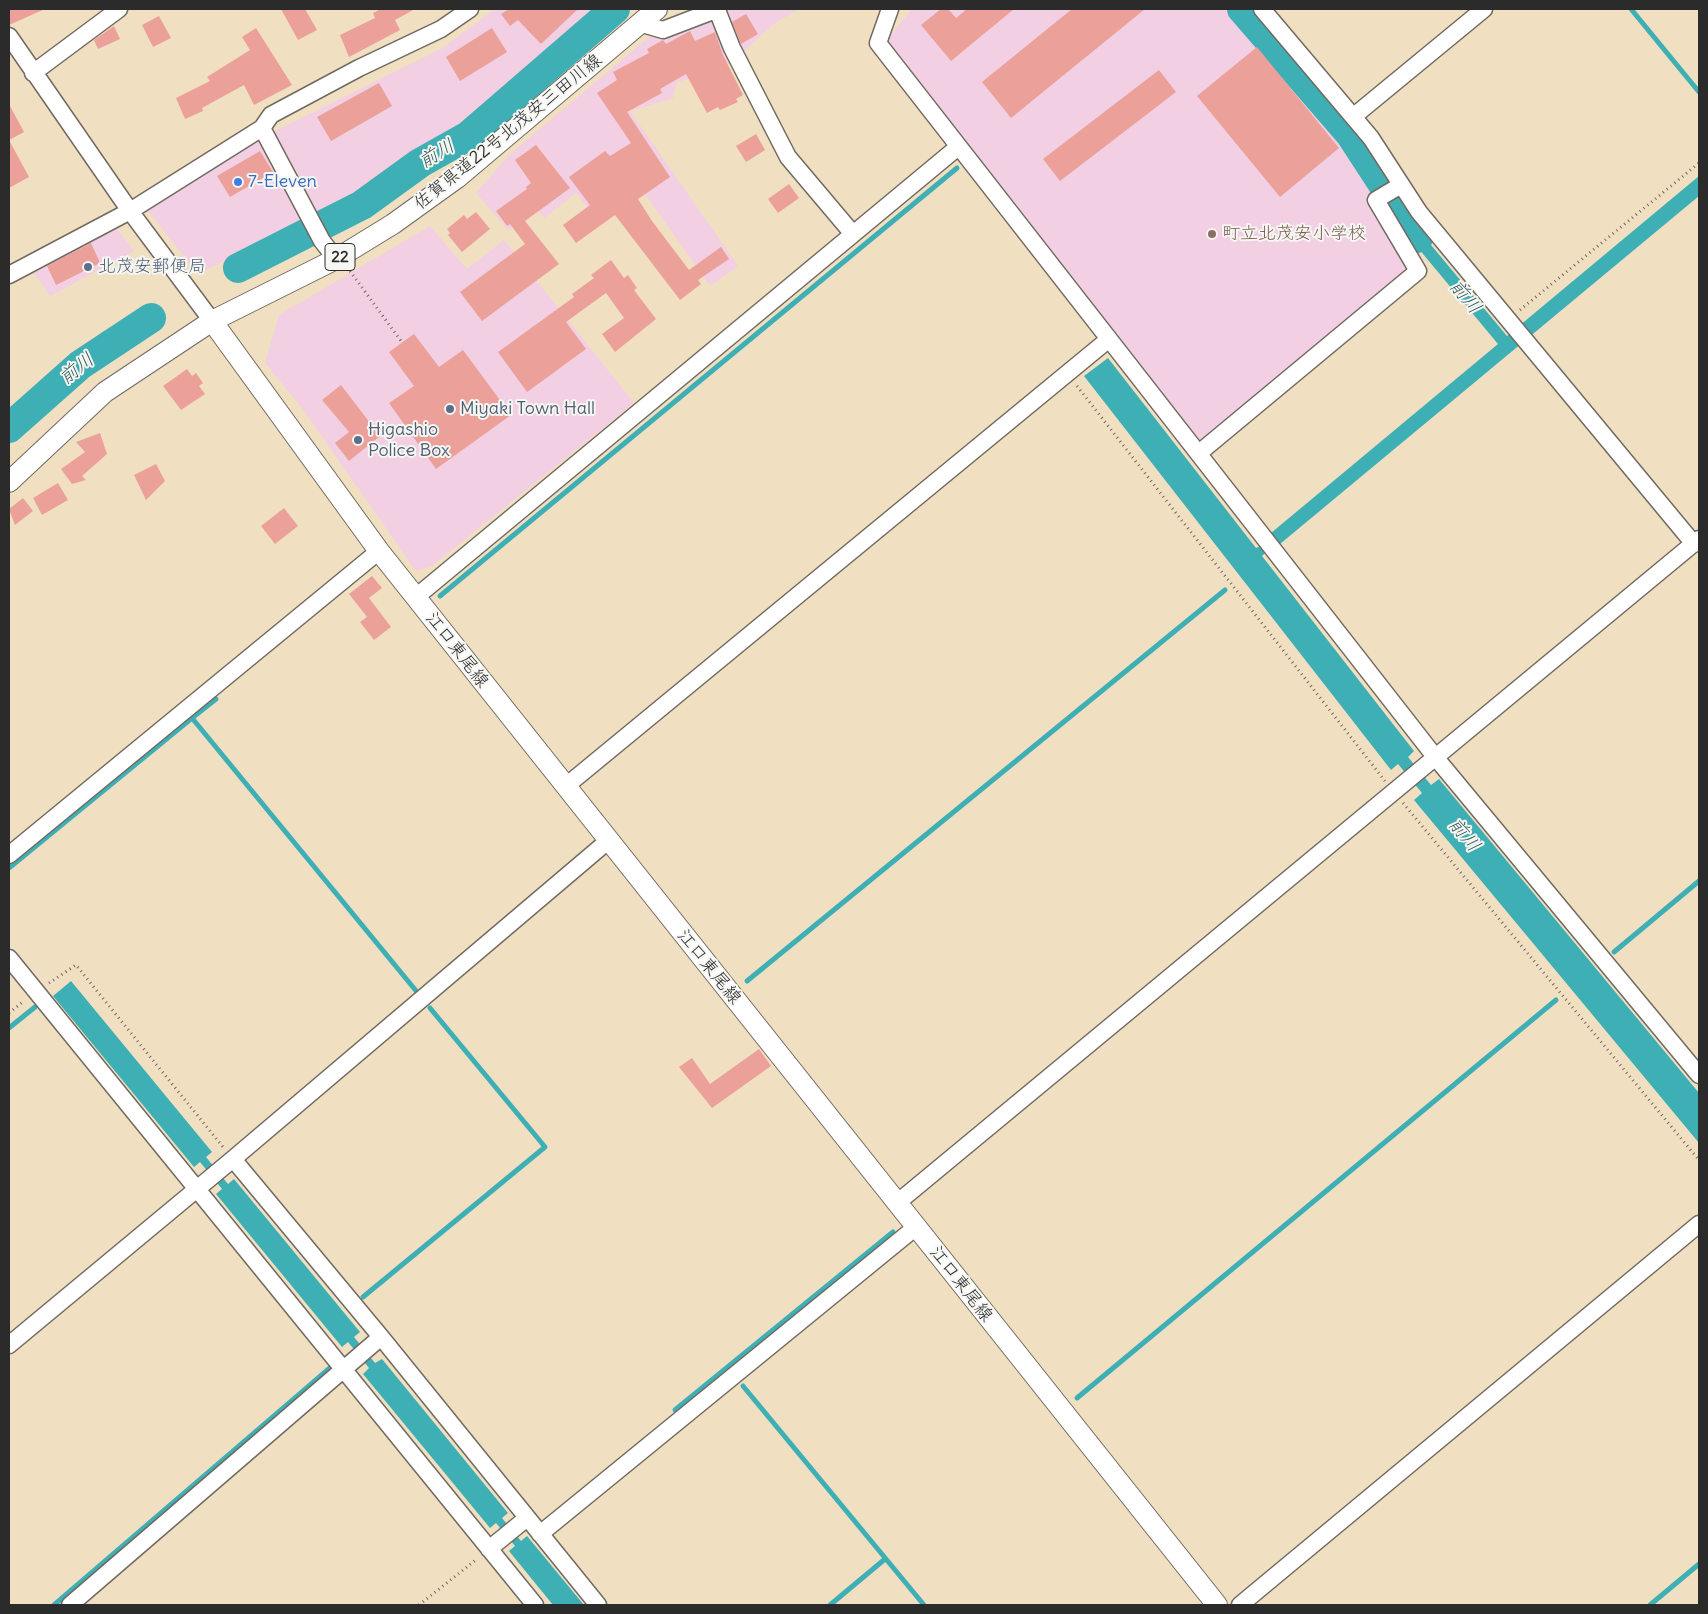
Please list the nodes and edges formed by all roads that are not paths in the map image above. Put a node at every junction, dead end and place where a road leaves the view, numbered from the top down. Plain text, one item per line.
1 (119, 9) edge
2 (470, 9) edge
3 (657, 9) edge
4 (717, 9) edge
5 (890, 9) edge
6 (1262, 9) edge
7 (1484, 9) edge
8 (640, 23) junction
9 (9, 36) edge
10 (33, 72) junction
11 (1354, 116) junction
12 (262, 128) junction
13 (958, 148) junction
14 (1399, 186) junction
15 (130, 211) junction
16 (853, 234) junction
17 (342, 264) junction
18 (9, 275) edge
19 (212, 321) junction
20 (1109, 339) junction
21 (1199, 453) junction
22 (9, 482) edge
23 (1696, 542) edge
24 (379, 551) junction
25 (416, 597) junction
26 (1436, 758) junction
27 (566, 786) junction
28 (609, 840) junction
29 (9, 855) edge
30 (9, 958) edge
31 (1699, 1075) edge
32 (233, 1159) junction
33 (197, 1189) junction
34 (897, 1203) junction
35 (1699, 1224) edge
36 (916, 1227) junction
37 (381, 1337) junction
38 (9, 1345) edge
39 (343, 1369) junction
40 (515, 1527) junction
41 (540, 1534) junction
42 (489, 1549) junction
43 (70, 1605) edge
44 (535, 1605) edge
45 (598, 1605) edge
46 (1216, 1605) edge
47 (1240, 1605) edge

1 - 10 street
2 - 12 street
3 - 8 main road, 佐賀県道22号北茂安三田川線 / 22
4 - 8 street
4 - 16 street
5 - 13 street
6 - 11 street
7 - 11 street
8 - 17 main road, 佐賀県道22号北茂安三田川線 / 22
9 - 10 street
10 - 15 street
11 - 14 street
12 - 15 street
12 - 17 street
13 - 16 street
13 - 20 street
14 - 21 street
14 - 23 street
15 - 18 street
15 - 19 street
16 - 25 street
17 - 19 main road, 佐賀県道22号北茂安三田川線 / 22
19 - 22 main road, 佐賀県道22号北茂安三田川線 / 22
19 - 24 main road, 江口東尾線
20 - 21 street
20 - 27 street
21 - 26 street
23 - 26 street
24 - 25 main road, 江口東尾線
24 - 29 street
25 - 27 main road, 江口東尾線
26 - 31 street
26 - 34 street
27 - 28 main road, 江口東尾線
28 - 32 street
28 - 34 main road, 江口東尾線
30 - 33 street
32 - 33 street
32 - 37 street
33 - 38 street
33 - 39 street
34 - 36 main road, 江口東尾線
35 - 47 street
36 - 41 street
36 - 46 main road, 江口東尾線
37 - 39 street
37 - 40 street
39 - 42 street
39 - 43 street
40 - 41 street
40 - 42 street
41 - 45 street
42 - 44 street

